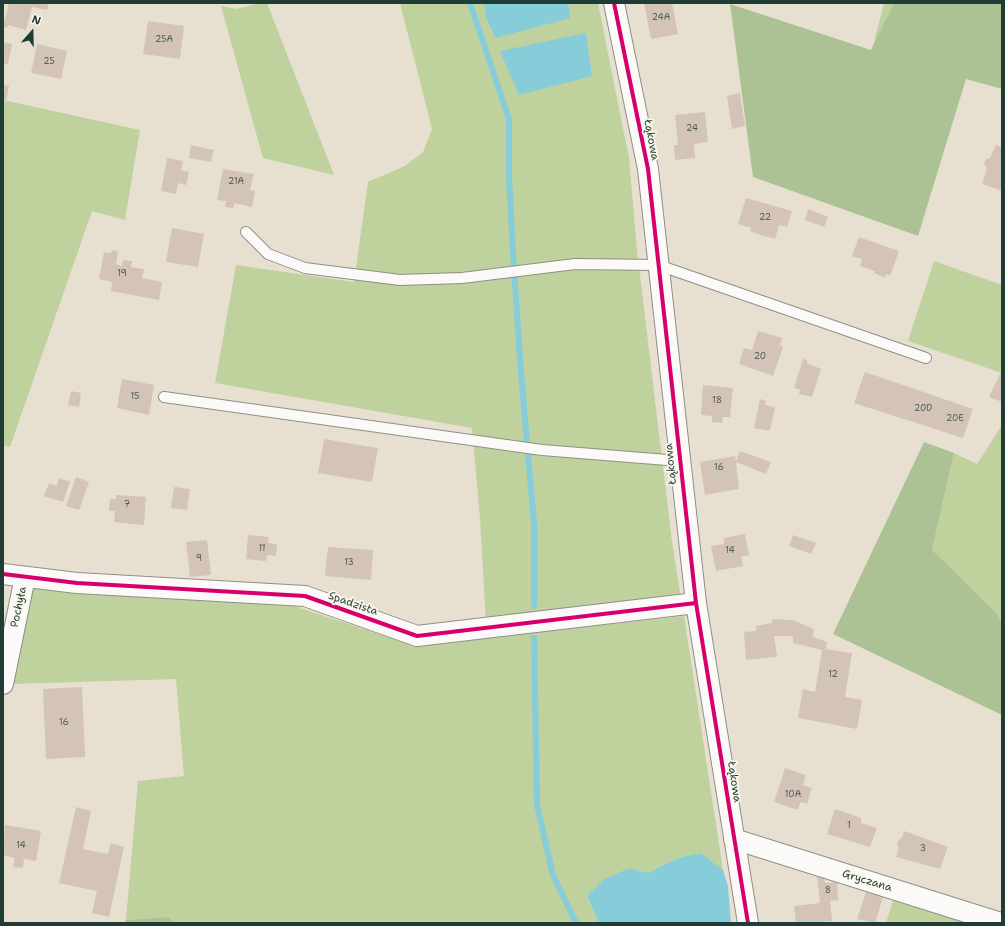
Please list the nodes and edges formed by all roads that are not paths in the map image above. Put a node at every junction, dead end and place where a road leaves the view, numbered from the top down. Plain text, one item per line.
1 (614, 3) edge
2 (246, 232) dead end
3 (658, 265) junction
4 (926, 358) dead end
5 (164, 397) dead end
6 (680, 461) junction
7 (3, 574) edge
8 (25, 577) junction
9 (696, 603) junction
10 (3, 684) edge
11 (734, 840) junction
12 (748, 923) edge
13 (1000, 923) edge

1 - 3 street, Łąkowa
2 - 3 lane
3 - 4 lane
3 - 6 street, Łąkowa
5 - 6 lane
6 - 9 street, Łąkowa
7 - 8 street, Spadzista
8 - 9 street, Spadzista
8 - 10 street, Pochyła
9 - 11 street, Łąkowa
11 - 12 street, Łąkowa
11 - 13 street, Gryczana

